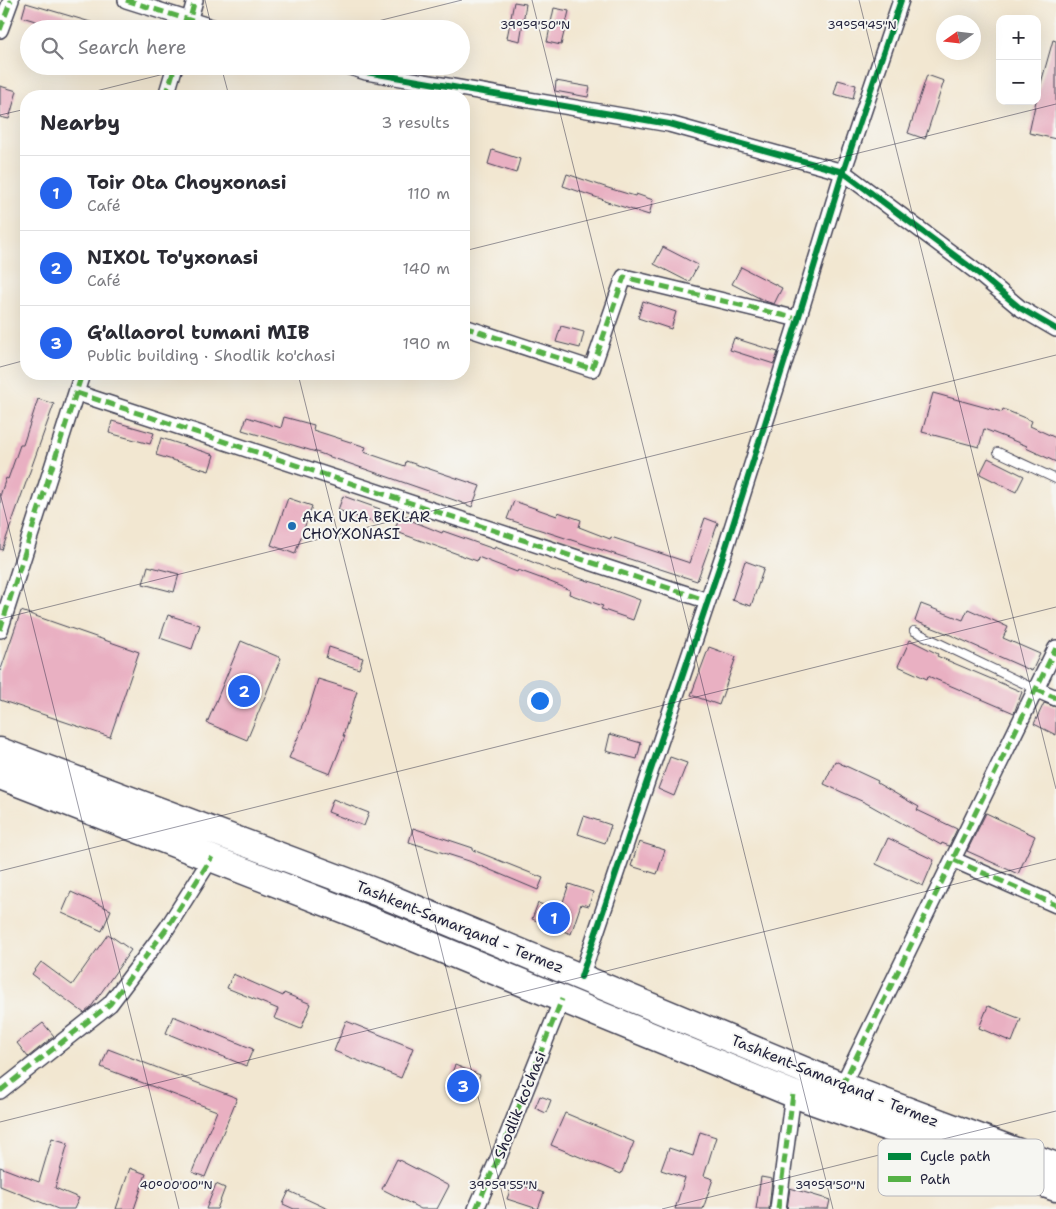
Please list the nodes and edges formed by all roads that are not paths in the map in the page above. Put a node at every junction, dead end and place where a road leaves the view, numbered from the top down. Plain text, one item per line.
1 (11, 0) edge
2 (126, 0) edge
3 (195, 0) edge
4 (901, 0) edge
5 (176, 20) edge
6 (189, 20) edge
7 (0, 30) edge
8 (172, 75) edge
9 (383, 75) edge
10 (168, 90) edge
11 (843, 172) junction
12 (798, 319) junction
13 (470, 329) edge
14 (1056, 329) edge
15 (80, 380) edge
16 (76, 393) junction
17 (998, 452) dead end
18 (1056, 480) edge
19 (708, 601) junction
20 (0, 630) edge
21 (914, 631) dead end
22 (1056, 648) edge
23 (1035, 689) junction
24 (1056, 698) edge
25 (0, 751) edge
26 (0, 776) edge
27 (212, 858) junction
28 (954, 860) junction
29 (1056, 905) edge
30 (581, 977) junction
31 (562, 999) junction
32 (753, 1049) junction
33 (730, 1068) junction
34 (842, 1086) junction
35 (0, 1091) edge
36 (793, 1094) junction
37 (919, 1139) edge
38 (984, 1139) edge
39 (1044, 1162) edge
40 (1056, 1166) edge
41 (1044, 1184) edge
42 (1056, 1188) edge
43 (476, 1209) edge
44 (778, 1209) edge

1 - 7 street
2 - 5 street
3 - 6 street
4 - 11 street
8 - 10 street
9 - 11 street
11 - 12 street
11 - 14 street
12 - 13 street
12 - 19 street
15 - 16 street
16 - 19 street
16 - 20 street
17 - 18 lane
19 - 30 street
21 - 23 lane
22 - 23 street
23 - 24 street
23 - 28 street
25 - 30 highway, Tashkent-Samarqand - Termez
26 - 27 highway, Tashkent-Samarqand - Termez
27 - 31 highway, Tashkent-Samarqand - Termez
27 - 35 street
28 - 29 street
28 - 34 street
30 - 32 highway, Tashkent-Samarqand - Termez
31 - 33 highway, Tashkent-Samarqand - Termez
31 - 43 street, Shodlik ko'chasi
32 - 33 highway
32 - 34 highway, Tashkent-Samarqand - Termez
33 - 36 highway, Tashkent-Samarqand - Termez
34 - 38 highway, Tashkent-Samarqand - Termez
36 - 37 highway, Tashkent-Samarqand - Termez
36 - 44 street
39 - 40 highway, Tashkent-Samarqand - Termez
41 - 42 highway, Tashkent-Samarqand - Termez

